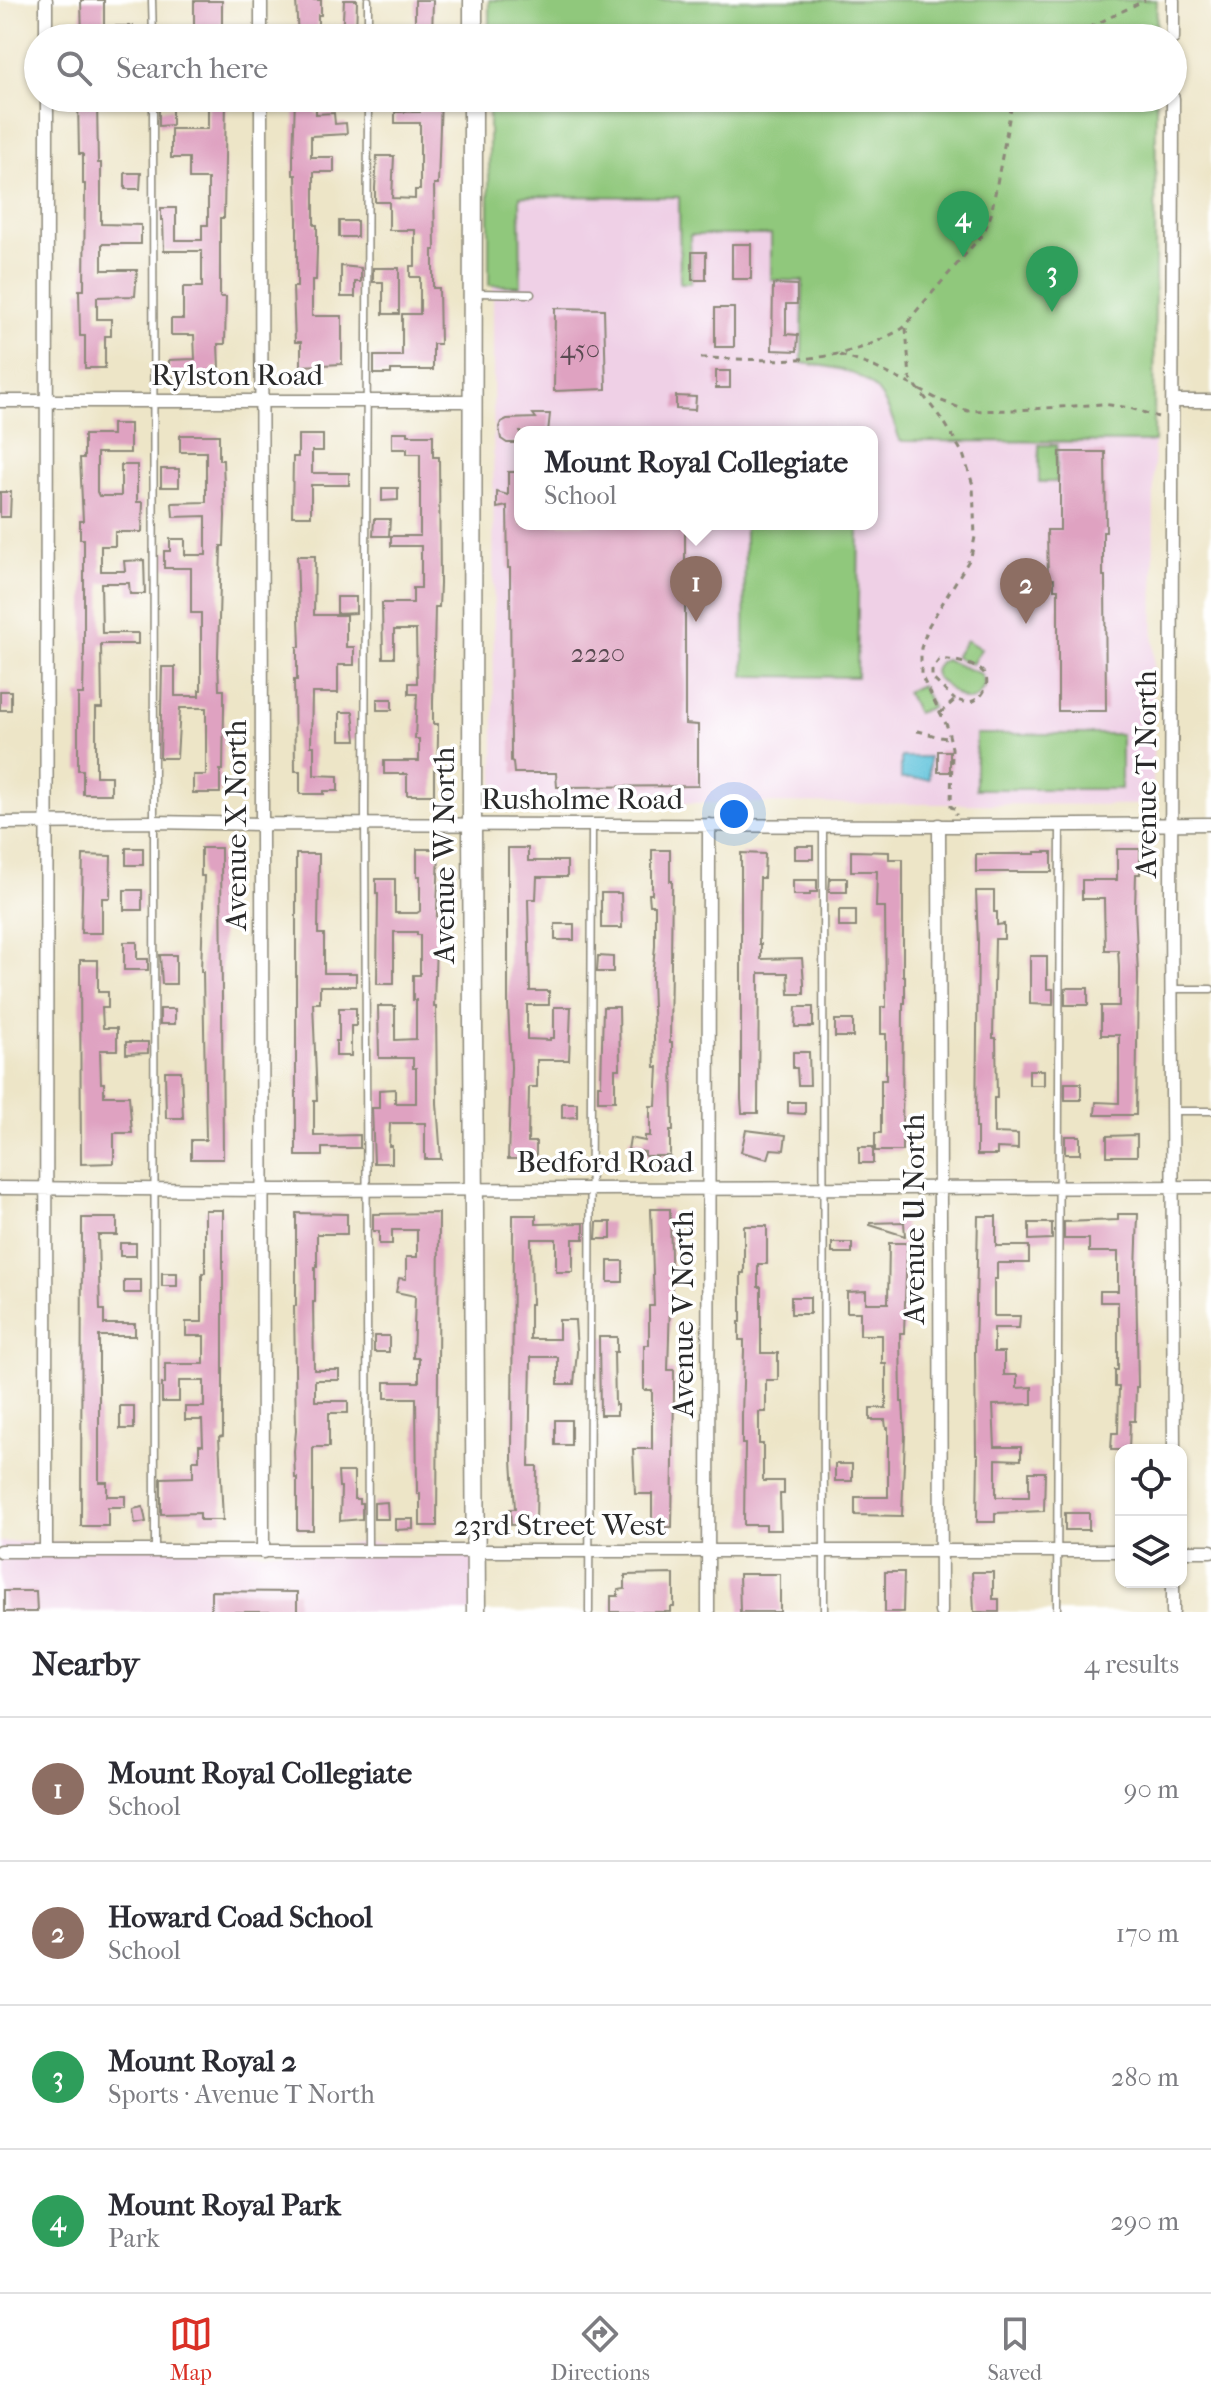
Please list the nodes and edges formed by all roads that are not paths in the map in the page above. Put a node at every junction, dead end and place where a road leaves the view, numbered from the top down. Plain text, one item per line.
1 (46, 0) edge
2 (152, 0) edge
3 (261, 0) edge
4 (368, 0) edge
5 (473, 0) edge
6 (1173, 0) edge
7 (46, 24) edge
8 (153, 24) edge
9 (261, 24) edge
10 (368, 24) edge
11 (473, 24) edge
12 (1173, 24) edge
13 (47, 112) edge
14 (153, 112) edge
15 (261, 112) edge
16 (368, 112) edge
17 (473, 112) edge
18 (1173, 112) edge
19 (473, 293) junction
20 (531, 294) dead end
21 (48, 400) junction
22 (155, 400) junction
23 (263, 400) junction
24 (0, 401) edge
25 (368, 401) junction
26 (473, 401) junction
27 (1173, 401) junction
28 (1211, 401) edge
29 (45, 822) junction
30 (154, 822) junction
31 (0, 823) edge
32 (262, 824) junction
33 (366, 824) junction
34 (472, 824) junction
35 (823, 824) junction
36 (1211, 824) edge
37 (592, 825) junction
38 (709, 825) junction
39 (939, 825) junction
40 (1060, 825) junction
41 (1171, 825) junction
42 (1172, 989) junction
43 (1211, 989) edge
44 (1173, 1111) junction
45 (1211, 1111) edge
46 (1211, 1187) edge
47 (0, 1188) edge
48 (45, 1188) junction
49 (709, 1188) junction
50 (825, 1188) junction
51 (940, 1188) junction
52 (1058, 1188) junction
53 (1174, 1188) junction
54 (154, 1189) junction
55 (367, 1189) junction
56 (474, 1189) junction
57 (591, 1189) junction
58 (262, 1190) junction
59 (1174, 1444) edge
60 (476, 1550) junction
61 (0, 1551) edge
62 (46, 1551) junction
63 (368, 1551) junction
64 (589, 1551) junction
65 (708, 1551) junction
66 (824, 1551) junction
67 (940, 1551) junction
68 (1058, 1551) junction
69 (1115, 1551) edge
70 (1187, 1551) edge
71 (1211, 1551) edge
72 (155, 1552) junction
73 (263, 1552) junction
74 (1173, 1588) edge
75 (476, 1612) edge
76 (589, 1612) edge
77 (708, 1612) edge
78 (824, 1612) edge
79 (941, 1612) edge
80 (1057, 1612) edge
81 (1173, 1612) edge

1 - 7 street
2 - 8 lane
3 - 9 street
4 - 10 lane
5 - 11 street
6 - 12 street
13 - 21 street
14 - 22 lane
15 - 23 street, Avenue X North
16 - 25 lane
17 - 19 street, Avenue W North
18 - 27 street, Avenue T North
19 - 20 lane
19 - 26 street, Avenue W North
21 - 22 street, Rylston Road
21 - 24 street, Rylston Road
21 - 29 street
22 - 23 street, Rylston Road
22 - 30 lane
23 - 25 street, Rylston Road
23 - 32 street, Avenue X North
25 - 26 street, Rylston Road
25 - 33 lane
26 - 34 street, Avenue W North
27 - 28 street
27 - 41 street, Avenue T North
29 - 30 street, Rusholme Road
29 - 31 street, Rusholme Road
29 - 48 street
30 - 32 street, Rusholme Road
30 - 54 lane
32 - 33 street, Rusholme Road
32 - 58 street, Avenue X North
33 - 34 street, Rusholme Road
33 - 55 lane
34 - 37 street, Rusholme Road
34 - 56 street, Avenue W North
35 - 38 street, Rusholme Road
35 - 39 street, Rusholme Road
35 - 50 lane
36 - 41 street, Rusholme Road
37 - 38 street, Rusholme Road
37 - 57 lane
38 - 49 street, Avenue V North
39 - 40 street, Rusholme Road
39 - 51 street, Avenue U North
40 - 41 street, Rusholme Road
40 - 52 lane
41 - 42 street, Avenue T North
42 - 43 lane
42 - 44 street, Avenue T North
44 - 45 lane
44 - 53 street, Avenue T North
46 - 53 street, Bedford Road
47 - 48 street, Bedford Road
48 - 54 street, Bedford Road
48 - 62 street
49 - 50 street, Bedford Road
49 - 57 street, Bedford Road
49 - 65 street, Avenue V North
50 - 51 street, Bedford Road
50 - 66 lane
51 - 52 street, Bedford Road
51 - 67 street, Avenue U North
52 - 53 street, Bedford Road
52 - 68 lane
53 - 59 street, Avenue T North
54 - 58 street, Bedford Road
54 - 72 lane
55 - 56 street, Bedford Road
55 - 58 street, Bedford Road
55 - 63 lane
56 - 57 street, Bedford Road
56 - 60 street, Avenue W North
57 - 64 lane
58 - 73 street, Avenue X North
60 - 63 street, 23rd Street West
60 - 64 street, 23rd Street West
60 - 75 street, Avenue W North
61 - 62 street, 23rd Street West
62 - 72 street, 23rd Street West
63 - 73 street, 23rd Street West
64 - 65 street, 23rd Street West
64 - 76 lane
65 - 66 street, 23rd Street West
65 - 77 street, Avenue V North
66 - 67 street, 23rd Street West
66 - 78 lane
67 - 68 street, 23rd Street West
67 - 79 street, Avenue U North
68 - 69 street, 23rd Street West
68 - 80 lane
70 - 71 street
72 - 73 street, 23rd Street West
74 - 81 street

